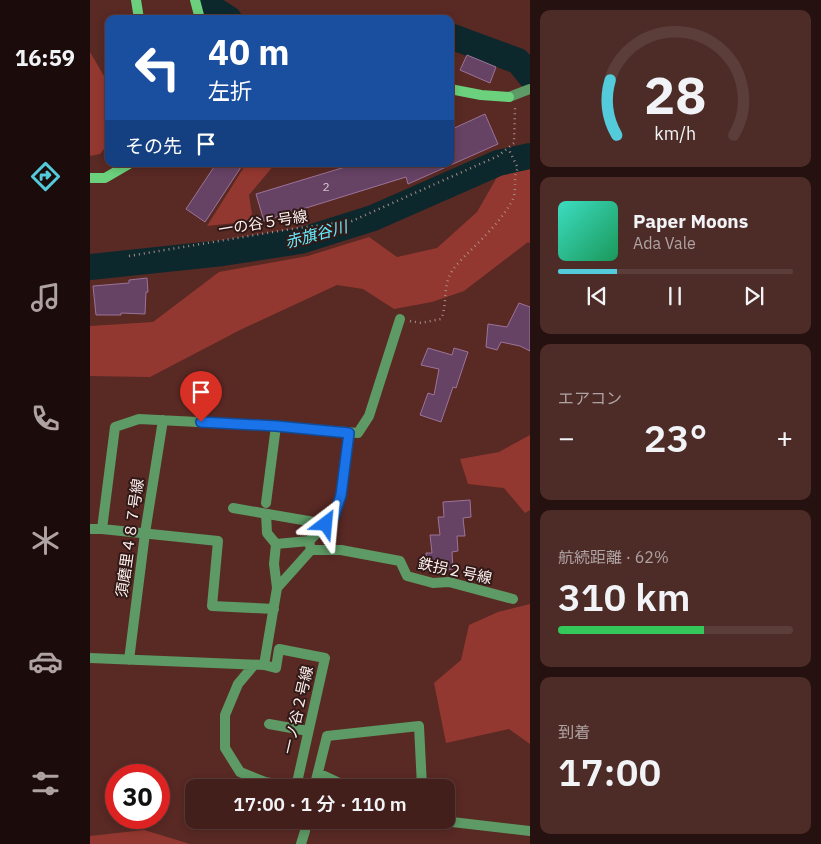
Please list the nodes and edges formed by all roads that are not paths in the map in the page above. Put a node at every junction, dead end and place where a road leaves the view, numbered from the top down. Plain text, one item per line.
1 (136, 0) edge
2 (195, 0) edge
3 (138, 15) edge
4 (199, 15) edge
5 (530, 88) edge
6 (454, 90) edge
7 (124, 167) edge
8 (90, 178) edge
9 (400, 319) road end
10 (163, 420) junction
11 (276, 426) junction
12 (349, 433) junction
13 (233, 508) dead end
14 (266, 509) junction
15 (326, 524) junction
16 (90, 529) edge
17 (102, 529) junction
18 (145, 533) junction
19 (276, 544) junction
20 (310, 545) junction
21 (278, 588) junction
22 (513, 599) dead end
23 (274, 609) junction
24 (90, 658) edge
25 (129, 660) junction
26 (259, 665) junction
27 (270, 724) dead end
28 (308, 731) junction
29 (318, 773) junction
30 (258, 779) edge
31 (299, 779) edge
32 (316, 779) edge
33 (331, 779) edge
34 (422, 779) edge
35 (455, 823) edge
36 (305, 829) edge
37 (530, 832) edge
38 (301, 844) edge

1 - 3 street
2 - 4 street
5 - 6 street
7 - 8 street
9 - 12 street
10 - 11 street
10 - 17 street
10 - 18 street, 須磨里４８７号線
11 - 12 street
11 - 14 street
12 - 15 street
13 - 14 street
14 - 15 street
14 - 19 street
15 - 20 street
16 - 17 street
17 - 18 street
18 - 23 street
18 - 25 street, 須磨里４８７号線
19 - 20 street
19 - 21 street
20 - 21 street
20 - 22 street, 鉄拐２号線
21 - 23 street
23 - 26 street
24 - 25 street
25 - 26 street
26 - 28 street, 一ノ谷２号線
26 - 30 street
27 - 28 street
28 - 31 street, 一ノ谷２号線
29 - 32 street
29 - 33 street
29 - 34 street
35 - 37 street
36 - 38 street

